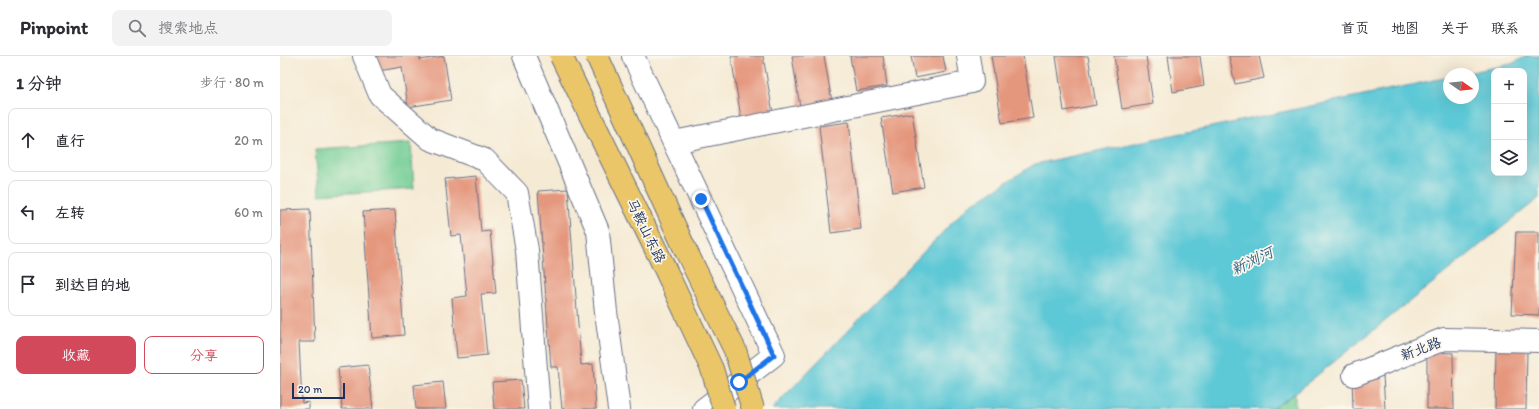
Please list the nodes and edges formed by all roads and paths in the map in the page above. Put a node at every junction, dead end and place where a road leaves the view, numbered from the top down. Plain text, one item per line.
1 (364, 56) edge
2 (524, 56) edge
3 (561, 56) edge
4 (596, 56) edge
5 (633, 56) edge
6 (968, 56) edge
7 (674, 142) junction
8 (1539, 341) edge
9 (1354, 375) dead end
10 (539, 409) edge
11 (619, 409) edge
12 (704, 409) edge
13 (724, 409) edge
14 (753, 409) edge

1 - 10 street
2 - 11 street
3 - 13 main road, 马鞍山东路, bridge
4 - 14 main road, 马鞍山东路, bridge
5 - 7 street
6 - 7 street
7 - 12 street
8 - 9 street, 新北路

